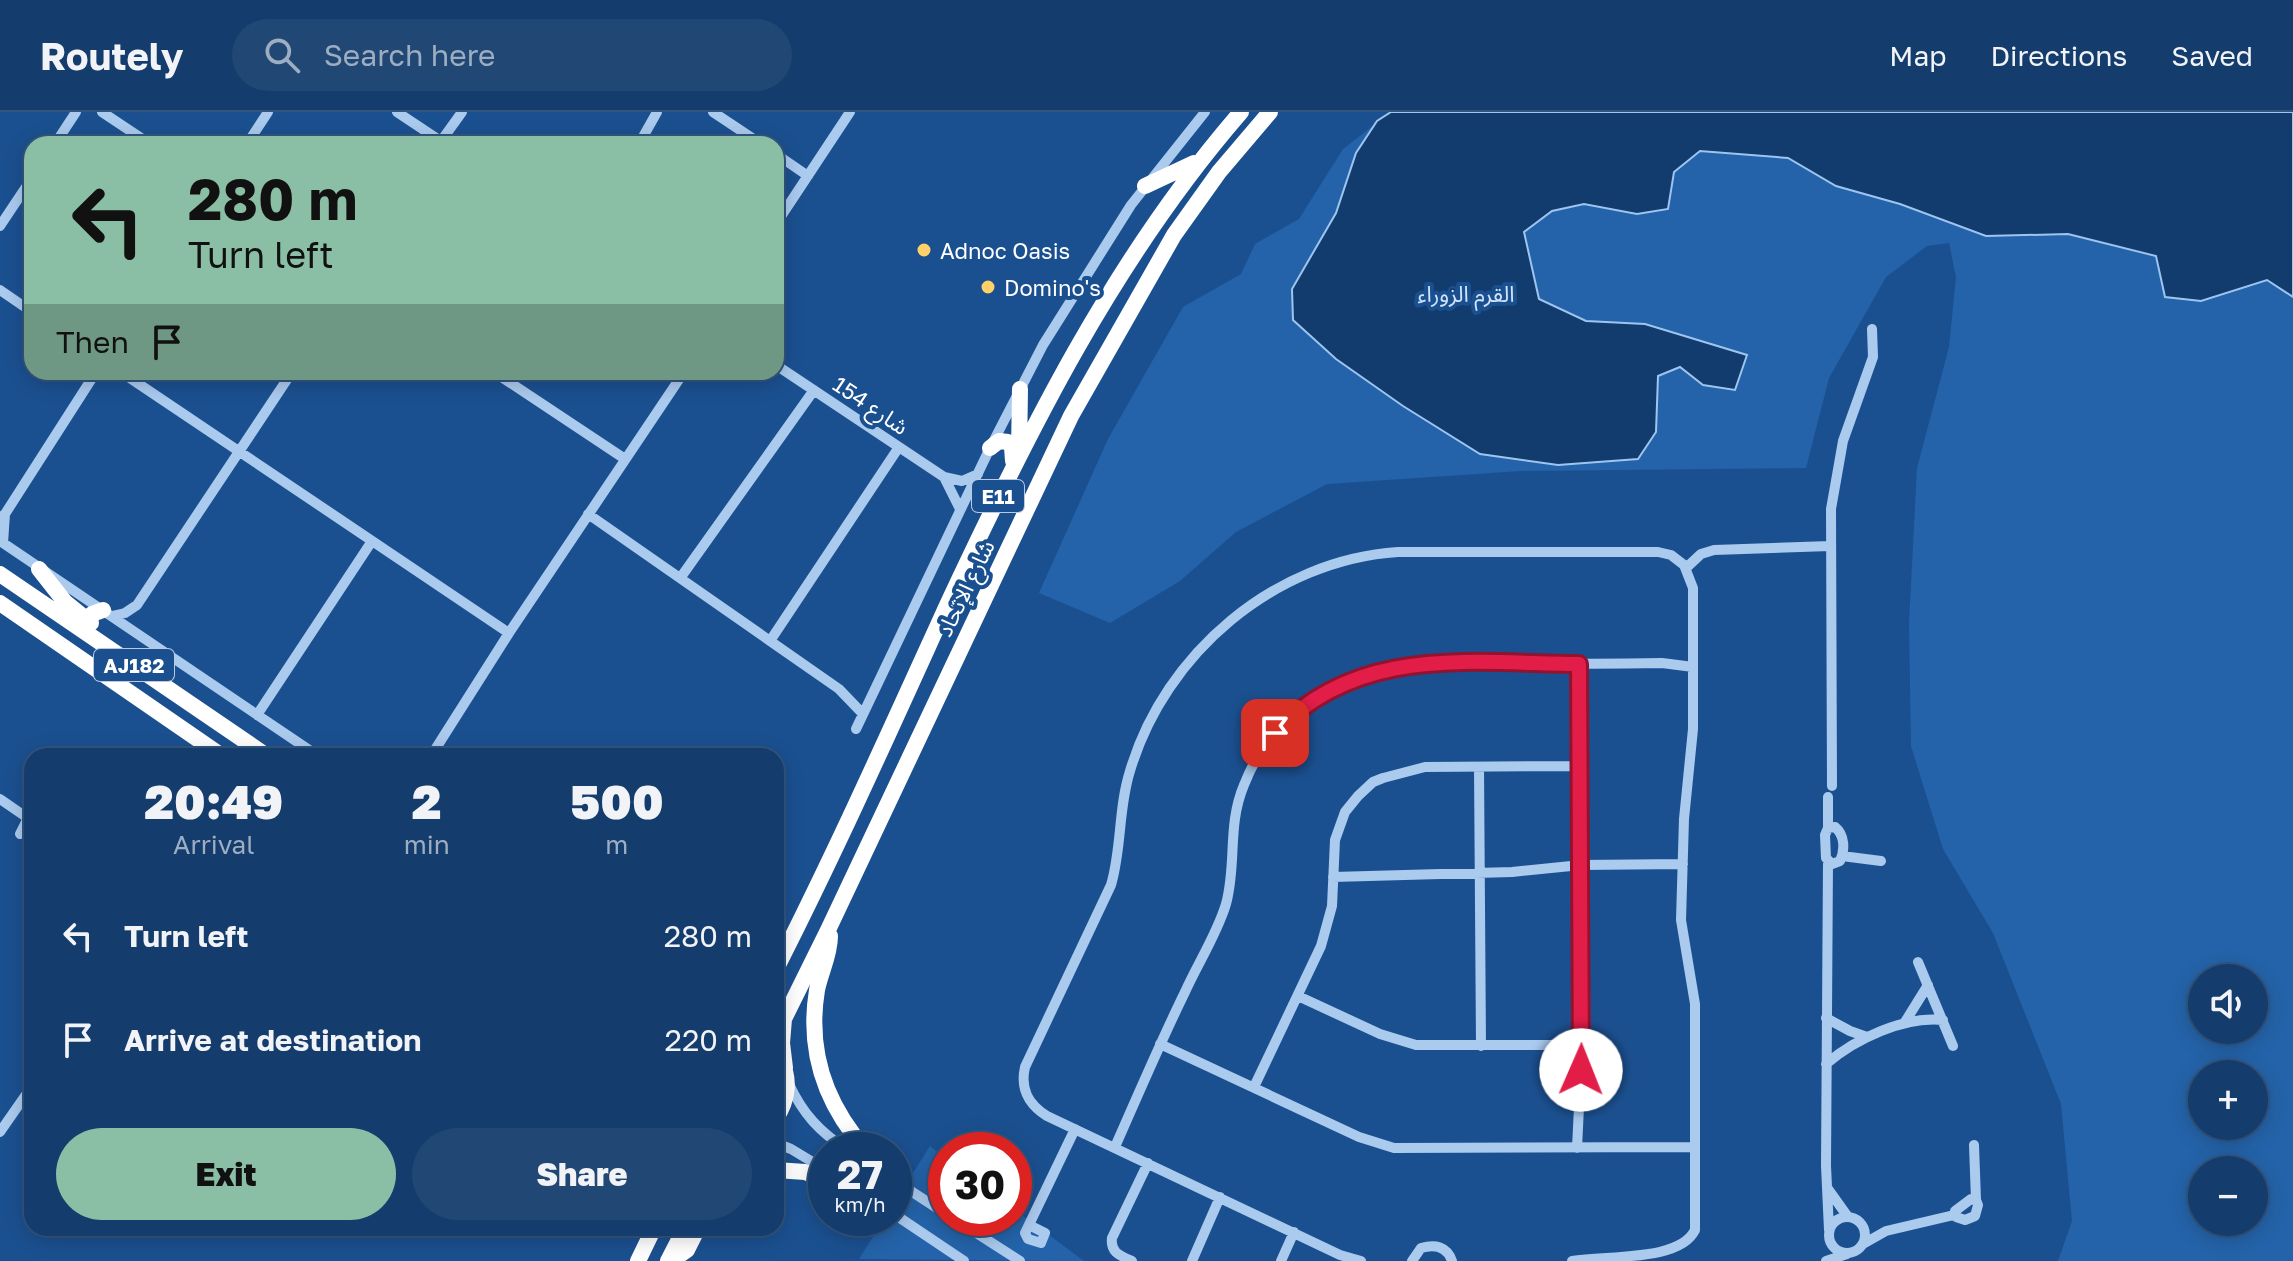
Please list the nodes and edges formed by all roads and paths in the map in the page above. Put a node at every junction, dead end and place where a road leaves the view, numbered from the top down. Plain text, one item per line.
1 (76, 112) edge
2 (102, 112) edge
3 (268, 112) edge
4 (397, 112) edge
5 (462, 112) edge
6 (468, 112) edge
7 (657, 112) edge
8 (664, 112) edge
9 (713, 112) edge
10 (850, 112) edge
11 (1205, 112) edge
12 (1241, 112) edge
13 (1270, 112) edge
14 (60, 136) edge
15 (138, 136) edge
16 (252, 136) edge
17 (433, 136) edge
18 (447, 136) edge
19 (449, 136) edge
20 (645, 136) edge
21 (646, 136) edge
22 (749, 136) edge
23 (1202, 157) junction
24 (784, 160) edge
25 (808, 176) junction
26 (1145, 186) junction
27 (24, 190) edge
28 (784, 212) edge
29 (0, 226) edge
30 (0, 290) edge
31 (24, 306) edge
32 (1872, 329) dead end
33 (784, 370) edge
34 (91, 380) edge
35 (133, 380) edge
36 (287, 380) edge
37 (506, 380) edge
38 (679, 380) edge
39 (1020, 389) junction
40 (814, 390) junction
41 (899, 447) junction
42 (990, 448) junction
43 (239, 452) junction
44 (1016, 458) junction
45 (625, 459) junction
46 (979, 473) junction
47 (944, 477) junction
48 (960, 509) junction
49 (588, 514) junction
50 (3, 516) edge
51 (372, 541) junction
52 (1, 542) edge
53 (1830, 546) junction
54 (1686, 568) junction
55 (39, 569) junction
56 (0, 574) edge
57 (681, 577) junction
58 (0, 603) edge
59 (137, 605) junction
60 (107, 613) junction
61 (90, 623) junction
62 (135, 631) junction
63 (509, 633) junction
64 (770, 641) junction
65 (1579, 664) junction
66 (1693, 667) junction
67 (164, 686) junction
68 (839, 689) junction
69 (874, 690) junction
70 (863, 714) junction
71 (257, 715) junction
72 (856, 729) dead end
73 (210, 748) edge
74 (255, 748) edge
75 (306, 748) edge
76 (436, 748) edge
77 (1580, 766) junction
78 (1479, 767) junction
79 (0, 799) edge
80 (24, 816) edge
81 (24, 828) edge
82 (1828, 828) junction
83 (20, 834) dead end
84 (1842, 856) junction
85 (1828, 861) junction
86 (1881, 861) dead end
87 (1683, 864) junction
88 (1581, 865) junction
89 (1480, 874) junction
90 (1333, 877) junction
91 (807, 909) junction
92 (829, 928) junction
93 (784, 934) edge
94 (784, 954) edge
95 (1918, 962) dead end
96 (1928, 985) junction
97 (1298, 996) junction
98 (1826, 1018) junction
99 (784, 1019) edge
100 (1943, 1020) junction
101 (1905, 1022) junction
102 (1869, 1038) junction
103 (1160, 1044) junction
104 (1582, 1045) junction
105 (1481, 1046) junction
106 (1953, 1046) dead end
107 (784, 1058) edge
108 (1826, 1064) junction
109 (784, 1069) edge
110 (786, 1073) junction
111 (1254, 1087) junction
112 (24, 1098) edge
113 (784, 1101) edge
114 (1075, 1129) junction
115 (0, 1132) edge
116 (821, 1132) edge
117 (852, 1132) edge
118 (1974, 1145) dead end
119 (784, 1146) edge
120 (1115, 1147) junction
121 (1695, 1147) junction
122 (1577, 1148) junction
123 (808, 1159) edge
124 (1148, 1163) junction
125 (784, 1171) edge
126 (808, 1173) edge
127 (1827, 1187) junction
128 (1220, 1197) junction
129 (1848, 1217) junction
130 (1032, 1219) edge
131 (1862, 1225) junction
132 (912, 1226) edge
133 (1886, 1231) junction
134 (1294, 1232) junction
135 (1829, 1234) junction
136 (639, 1236) edge
137 (650, 1236) edge
138 (681, 1236) edge
139 (694, 1236) edge
140 (981, 1236) edge
141 (1863, 1244) junction
142 (1850, 1253) junction
143 (639, 1259) edge
144 (670, 1261) edge
145 (964, 1261) edge
146 (1020, 1261) edge
147 (1132, 1261) edge
148 (1192, 1261) edge
149 (1281, 1261) edge
150 (1361, 1261) edge
151 (1412, 1261) edge
152 (1452, 1261) edge
153 (1578, 1261) edge
154 (1660, 1261) edge
155 (1823, 1261) edge

1 - 14 street
2 - 15 street
3 - 16 street
4 - 17 street
5 - 18 street
6 - 19 street
7 - 20 street
8 - 21 street
9 - 22 street
10 - 25 street
11 - 26 street
12 - 23 highway, شارع الإتحاد / E11
13 - 92 highway, شارع الإتحاد / E11
23 - 26 highway
23 - 44 highway, شارع الإتحاد / E11
24 - 25 street
25 - 28 street
26 - 39 street
27 - 29 street
30 - 31 street
32 - 53 street
33 - 40 street, شارع 154
34 - 50 street
35 - 43 street
36 - 43 street
37 - 45 street
38 - 45 street
39 - 42 street
39 - 44 highway
40 - 41 street, شارع 154
40 - 57 street
41 - 47 street, شارع 154
41 - 64 street
42 - 44 highway
42 - 46 street
43 - 51 street
43 - 59 street
44 - 91 highway, شارع الإتحاد / E11
45 - 49 street
46 - 47 street
46 - 48 street
47 - 48 street, شارع 154
48 - 69 street
49 - 57 street
49 - 63 street
50 - 52 street
51 - 63 street
51 - 71 street
52 - 55 street
53 - 54 street
53 - 82 street
54 - 66 street
54 - 114 street
55 - 60 street
55 - 61 highway
56 - 67 highway, AJ182
57 - 64 street
58 - 73 highway, AJ182
59 - 60 street
59 - 62 street
60 - 61 highway
60 - 62 street
61 - 67 highway
62 - 71 street
63 - 76 street
64 - 68 street
65 - 66 street
65 - 77 street
65 - 103 street
66 - 87 street
67 - 74 highway, AJ182
68 - 69 street
68 - 70 street
69 - 70 street
70 - 72 street
71 - 75 street
77 - 78 street
77 - 88 street
78 - 89 street
78 - 90 street
79 - 80 street
81 - 83 street
82 - 84 street
82 - 85 street
84 - 85 street
84 - 86 street
85 - 98 street
87 - 88 street
87 - 121 street
88 - 89 street
88 - 104 street
89 - 90 street
89 - 105 street
90 - 97 street
91 - 93 highway
91 - 94 highway, شارع الإتحاد / E11
92 - 99 highway, شارع الإتحاد / E11
92 - 117 highway
95 - 96 street
96 - 100 street
96 - 101 street
97 - 105 street
97 - 111 street
98 - 102 street
98 - 108 street
100 - 101 street
100 - 106 street
101 - 102 street
102 - 108 street
103 - 111 street
103 - 120 street
104 - 105 street
104 - 122 street
107 - 110 highway, شارع الإتحاد / E11
108 - 127 street
109 - 110 highway
110 - 113 highway, شارع الإتحاد
110 - 116 street
111 - 122 street
112 - 115 street
114 - 120 street
114 - 130 street
118 - 133 street
119 - 123 street
120 - 124 street
121 - 122 street
121 - 154 street
124 - 128 street
124 - 147 street
125 - 126 highway
127 - 129 street
127 - 135 street
128 - 134 street
128 - 148 street
129 - 131 street
129 - 135 street
131 - 133 street
131 - 141 street
132 - 145 street
133 - 141 street
134 - 149 street
134 - 150 street
135 - 142 street
135 - 155 street
136 - 143 highway
137 - 143 highway
138 - 144 highway
139 - 144 highway
140 - 146 street
141 - 142 street
142 - 155 street
151 - 152 street
153 - 154 street

